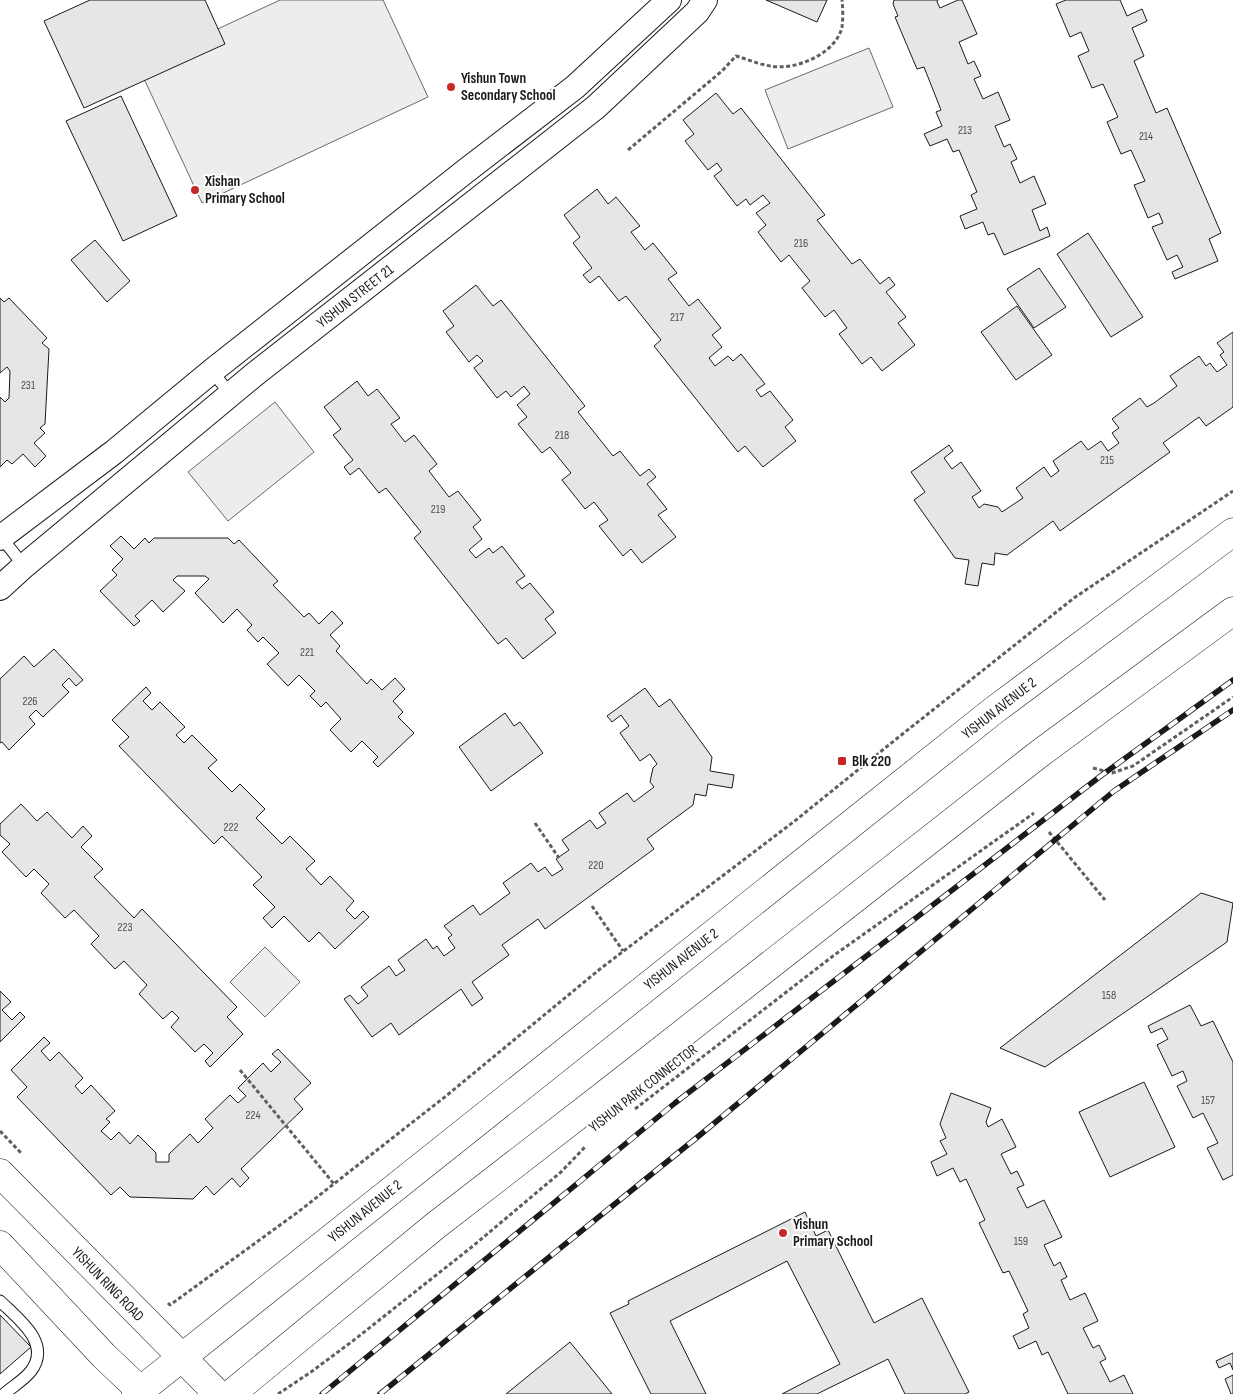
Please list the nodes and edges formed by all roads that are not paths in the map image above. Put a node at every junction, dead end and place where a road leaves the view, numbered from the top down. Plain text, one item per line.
1 (669, 0) edge
2 (705, 0) edge
3 (586, 97) junction
4 (212, 370) junction
5 (230, 394) junction
6 (1233, 532) edge
7 (0, 537) edge
8 (24, 566) junction
9 (0, 588) edge
10 (1233, 611) edge
11 (0, 1172) edge
12 (0, 1245) edge
13 (0, 1301) edge
14 (182, 1358) junction
15 (140, 1393) edge
16 (4, 1394) edge
17 (218, 1394) edge
18 (231, 1394) edge

1 - 3 street, YISHUN STREET 21
2 - 3 street, YISHUN STREET 21
3 - 4 street, YISHUN STREET 21
3 - 5 street, YISHUN STREET 21
4 - 5 lane
4 - 7 street, YISHUN STREET 21
5 - 8 street, YISHUN STREET 21
6 - 14 main road, YISHUN AVENUE 2
7 - 8 lane
8 - 9 street, YISHUN STREET 21
10 - 18 main road
11 - 14 main road, YISHUN RING ROAD
12 - 15 main road
13 - 16 lane
14 - 15 main road, YISHUN AVENUE 2
14 - 17 main road, YISHUN RING ROAD

